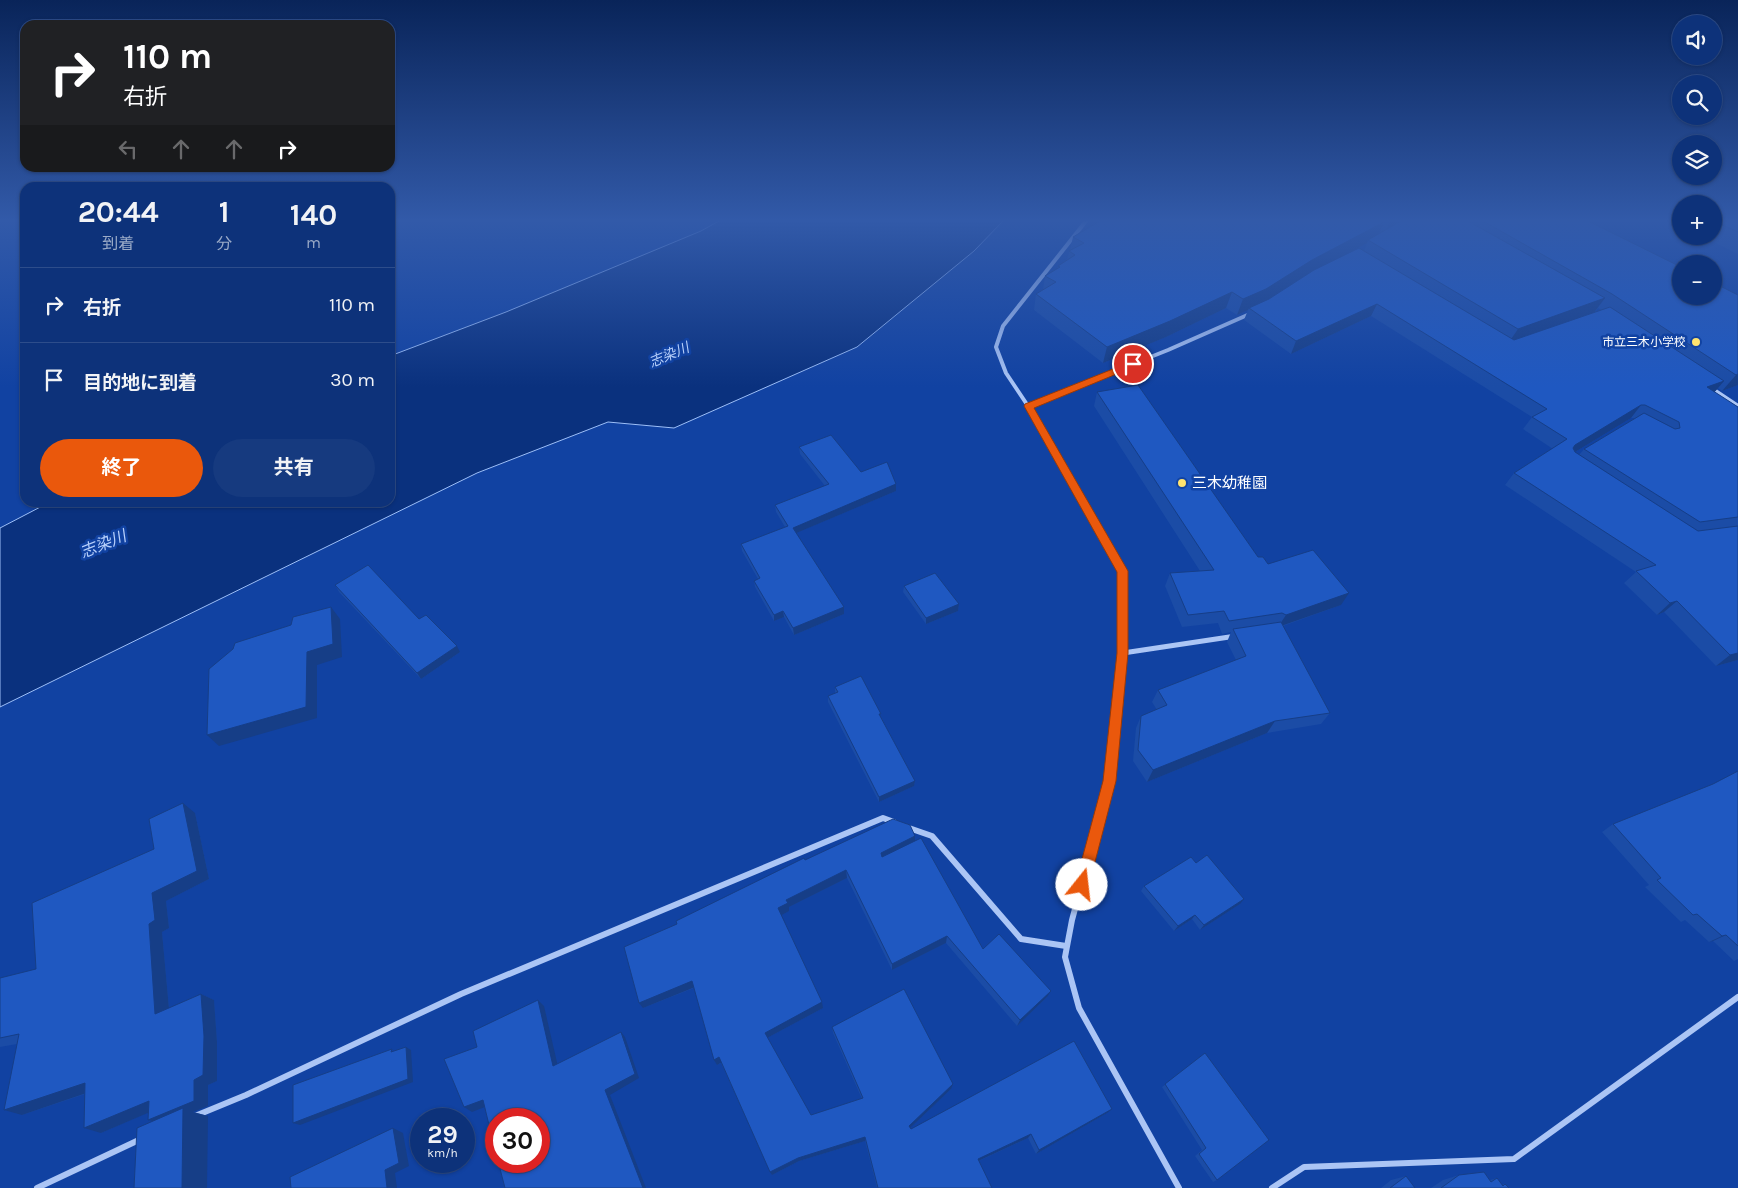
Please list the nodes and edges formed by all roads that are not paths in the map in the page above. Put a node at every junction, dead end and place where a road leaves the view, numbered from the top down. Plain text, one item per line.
1 (1042, 276) edge
2 (1253, 312) edge
3 (1706, 385) edge
4 (1028, 406) junction
5 (1738, 406) edge
6 (1247, 634) edge
7 (1122, 653) junction
8 (1066, 946) junction
9 (1738, 997) edge
10 (191, 1118) edge
11 (144, 1146) edge
12 (37, 1188) edge
13 (1179, 1188) edge
14 (1272, 1188) edge

1 - 4 street
2 - 4 street
3 - 5 street
4 - 7 street
6 - 7 street
7 - 8 street
8 - 10 street
8 - 13 street
9 - 14 street
11 - 12 street

